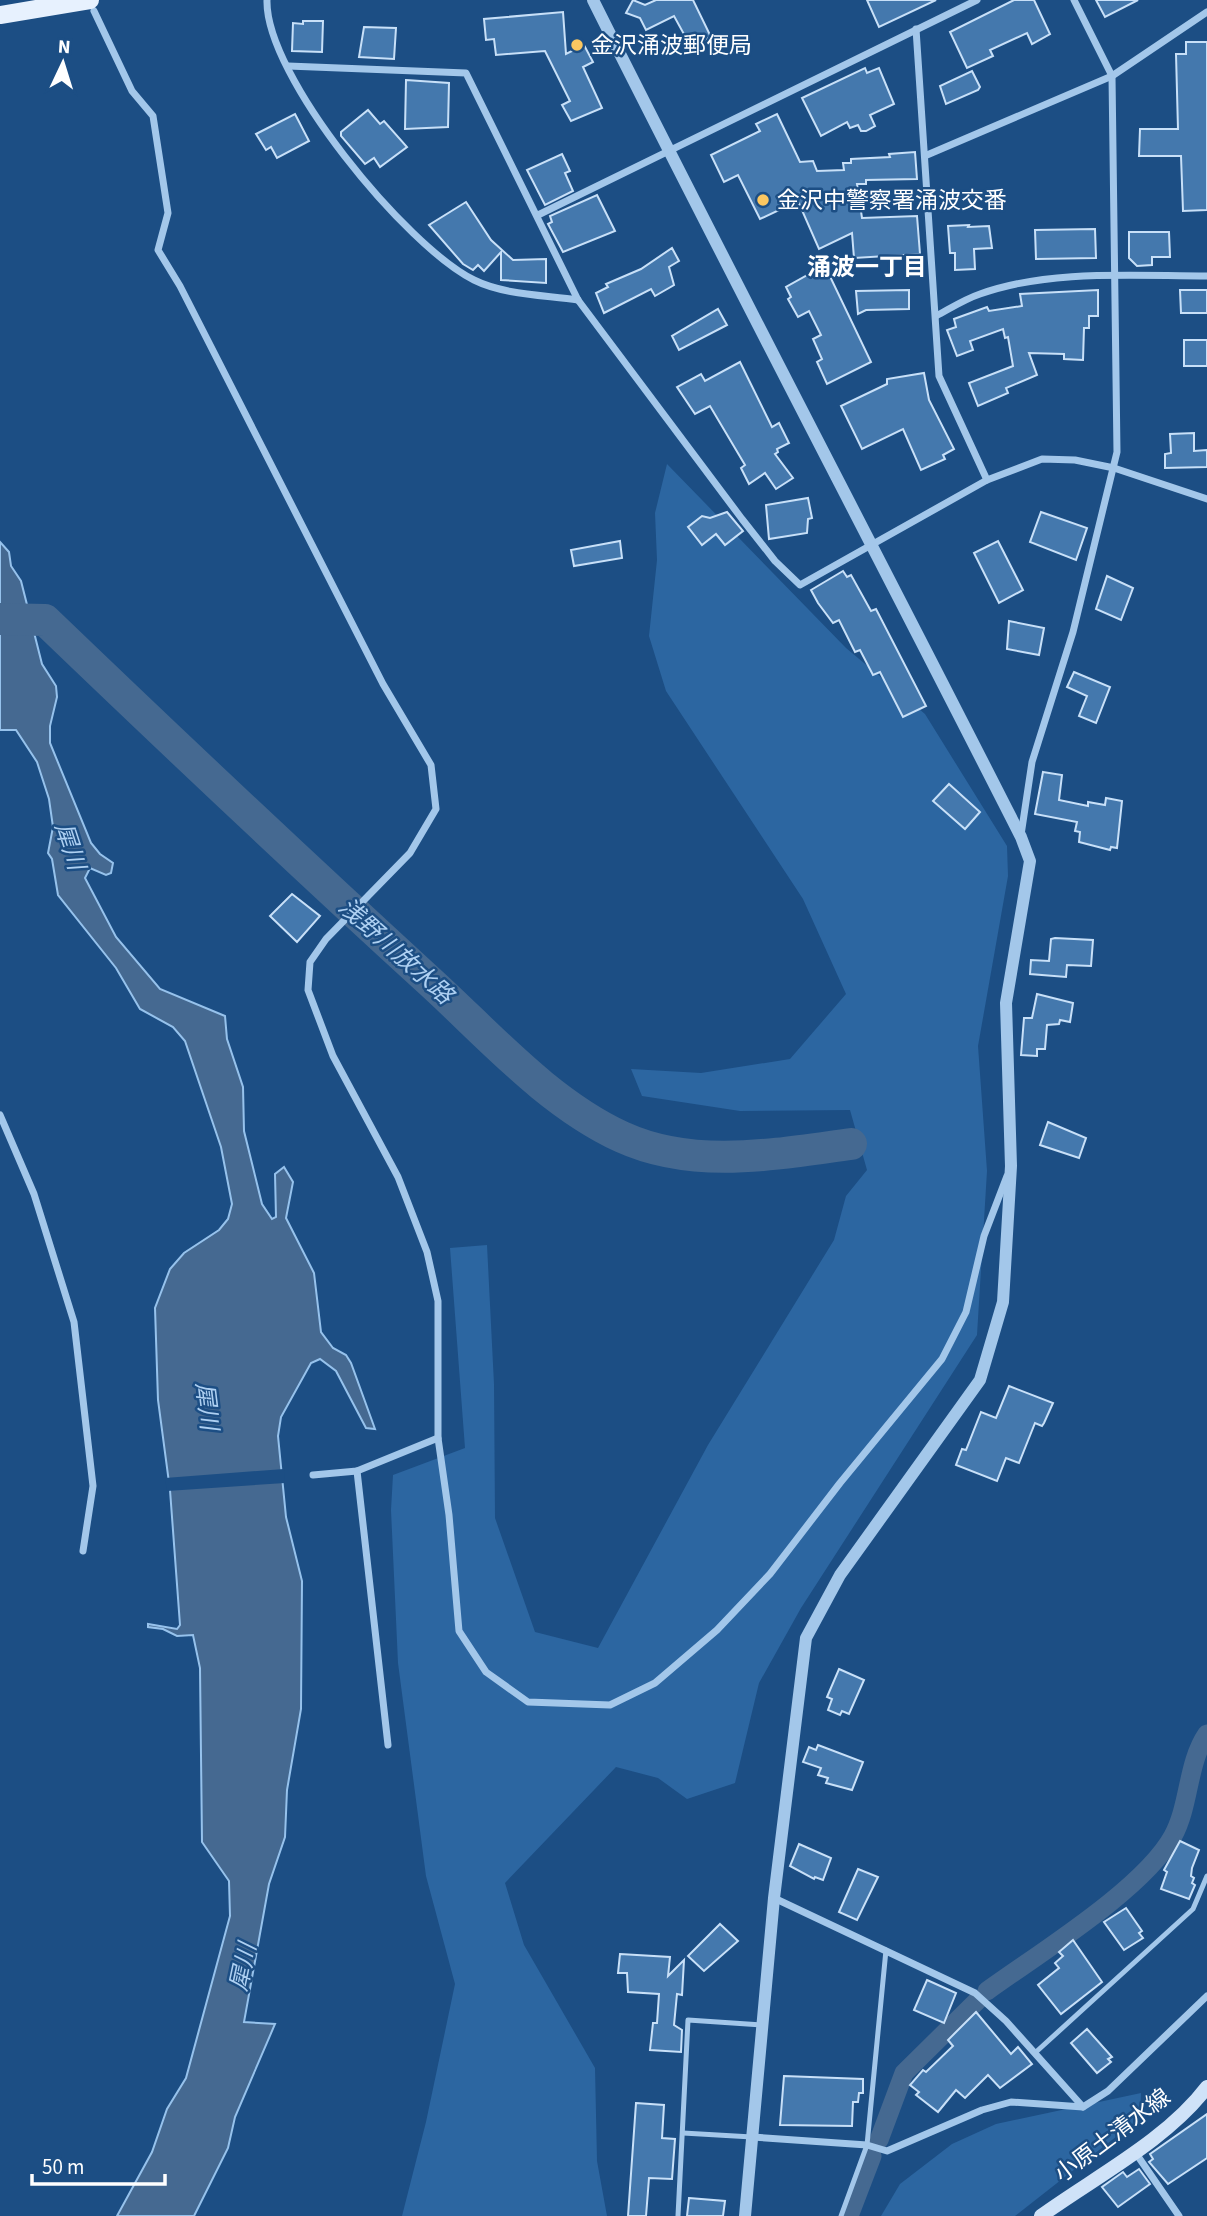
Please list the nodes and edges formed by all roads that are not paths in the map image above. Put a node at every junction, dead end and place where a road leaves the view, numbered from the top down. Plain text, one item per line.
1 (267, 0) edge
2 (593, 0) edge
3 (977, 0) edge
4 (1074, 0) edge
5 (92, 5) edge
6 (1207, 12) edge
7 (0, 15) edge
8 (916, 29) junction
9 (288, 66) junction
10 (1112, 76) junction
11 (667, 149) junction
12 (927, 155) junction
13 (538, 215) junction
14 (1117, 276) junction
15 (1207, 276) edge
16 (578, 300) junction
17 (936, 316) junction
18 (1114, 468) junction
19 (987, 480) junction
20 (1207, 499) edge
21 (872, 544) junction
22 (1021, 837) junction
23 (0, 1115) edge
24 (1011, 1166) junction
25 (439, 1438) junction
26 (357, 1471) junction
27 (313, 1475) dead end
28 (83, 1551) dead end
29 (388, 1745) dead end
30 (1207, 1876) edge
31 (774, 1898) junction
32 (886, 1950) junction
33 (1207, 1996) edge
34 (762, 2025) junction
35 (1036, 2052) junction
36 (1207, 2087) edge
37 (1083, 2107) junction
38 (683, 2133) junction
39 (752, 2137) junction
40 (867, 2145) junction
41 (1135, 2151) junction
42 (1057, 2211) edge
43 (678, 2216) edge
44 (744, 2216) edge
45 (841, 2216) edge
46 (1041, 2216) edge
47 (1179, 2216) edge

1 - 9 street
2 - 11 street
3 - 8 street
4 - 10 street
5 - 7 main road
5 - 25 street
6 - 10 street
8 - 11 street
8 - 12 street
9 - 13 street
9 - 16 street
10 - 12 street
10 - 14 street
11 - 13 street
11 - 21 street
12 - 17 street
13 - 16 street
14 - 15 street
14 - 17 street
14 - 18 street
16 - 21 street
17 - 19 street
18 - 19 street
18 - 20 street
18 - 22 street
19 - 21 street
21 - 22 street
22 - 24 street
23 - 28 street
24 - 25 street
24 - 31 street
25 - 26 street
26 - 27 street
26 - 29 street
30 - 35 lane
31 - 32 street
31 - 34 street
32 - 35 street
32 - 40 lane
33 - 37 street
34 - 38 lane
34 - 39 street
35 - 37 street
36 - 41 main road, 小原土清水線
37 - 40 street
38 - 39 lane
38 - 43 lane
39 - 40 street
39 - 44 street
40 - 45 lane
41 - 42 main road, 小原土清水線
41 - 47 street
42 - 46 main road, 小原土清水線

